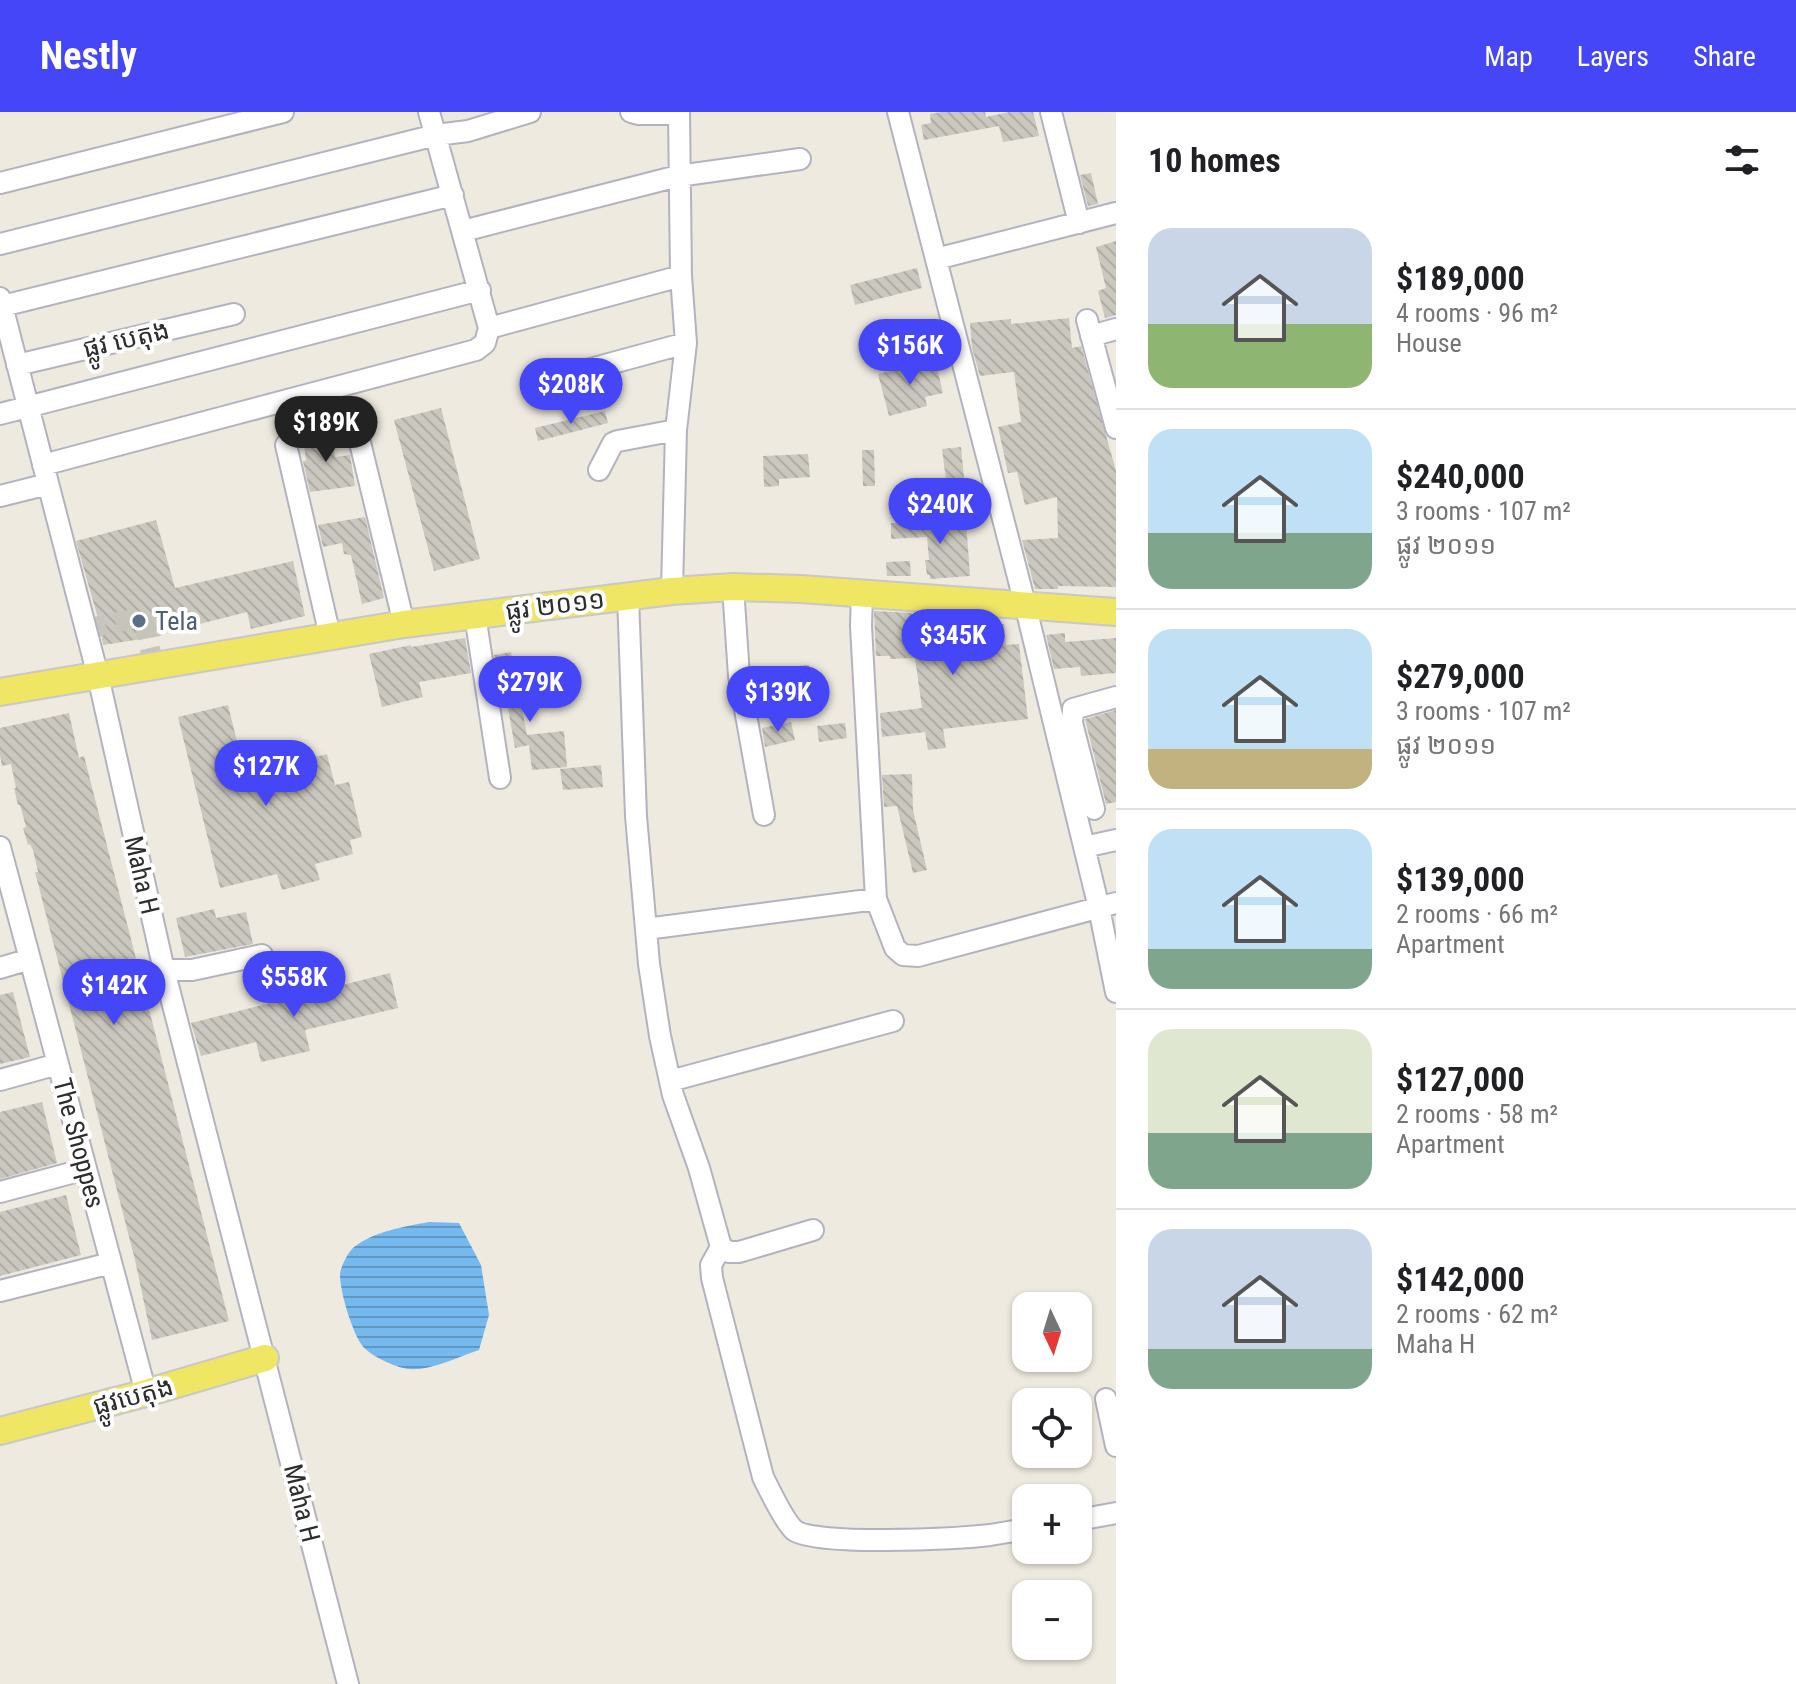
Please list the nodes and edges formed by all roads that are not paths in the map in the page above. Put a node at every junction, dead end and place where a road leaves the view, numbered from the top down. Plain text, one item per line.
1 (283, 112) edge
2 (429, 112) edge
3 (530, 112) edge
4 (631, 112) edge
5 (898, 112) edge
6 (1051, 112) edge
7 (679, 113) edge
8 (436, 135) junction
9 (800, 159) dead end
10 (678, 176) junction
11 (0, 183) edge
12 (453, 195) junction
13 (1116, 213) edge
14 (1079, 223) junction
15 (463, 231) junction
16 (0, 244) edge
17 (936, 259) junction
18 (681, 276) junction
19 (480, 290) junction
20 (2, 310) edge
21 (234, 314) dead end
22 (489, 328) junction
23 (1116, 329) edge
24 (686, 343) junction
25 (17, 365) junction
26 (539, 383) dead end
27 (28, 407) junction
28 (0, 414) edge
29 (356, 426) dead end
30 (1116, 428) edge
31 (676, 430) junction
32 (286, 445) dead end
33 (599, 470) dead end
34 (46, 474) junction
35 (0, 496) edge
36 (733, 587) junction
37 (672, 591) junction
38 (862, 592) junction
39 (628, 596) junction
40 (1025, 604) junction
41 (1116, 612) edge
42 (475, 615) junction
43 (404, 624) junction
44 (330, 636) junction
45 (98, 676) junction
46 (0, 692) edge
47 (1116, 697) edge
48 (500, 778) dead end
49 (1094, 809) dead end
50 (764, 815) dead end
51 (1116, 840) edge
52 (1084, 847) junction
53 (0, 850) edge
54 (876, 899) junction
55 (1108, 906) edge
56 (646, 929) junction
57 (1111, 942) edge
58 (262, 955) dead end
59 (30, 959) junction
60 (0, 968) edge
61 (164, 970) junction
62 (1116, 992) edge
63 (893, 1021) dead end
64 (58, 1064) junction
65 (0, 1080) edge
66 (670, 1081) junction
67 (86, 1169) junction
68 (0, 1192) edge
69 (813, 1230) dead end
70 (721, 1247) junction
71 (111, 1263) junction
72 (0, 1291) edge
73 (265, 1358) junction
74 (146, 1393) junction
75 (1106, 1399) dead end
76 (0, 1431) edge
77 (1116, 1446) edge
78 (1116, 1513) edge
79 (1092, 1517) edge
80 (1012, 1531) edge
81 (348, 1684) edge

1 - 11 street
2 - 8 street
3 - 8 street
4 - 7 street
5 - 17 street
6 - 14 street
7 - 10 street
8 - 12 street
8 - 16 street
9 - 10 street
10 - 15 street
10 - 18 street
12 - 15 street
12 - 20 street
13 - 14 street
14 - 17 street
15 - 19 street
17 - 40 street
18 - 22 street
18 - 24 street
19 - 22 street
19 - 27 street
20 - 25 street, Maha H
21 - 25 street, ផ្លូវ បេតុង
22 - 34 street
23 - 30 street
24 - 26 street
24 - 31 street
25 - 27 street, Maha H
27 - 28 street
27 - 34 street, Maha H
29 - 43 street
31 - 33 street
31 - 37 street
32 - 44 street
34 - 35 street
34 - 45 street, Maha H
36 - 37 main road, ផ្លូវ ២០១១
36 - 38 main road, ផ្លូវ ២០១១
36 - 50 street
37 - 39 main road, ផ្លូវ ២០១១
38 - 40 main road, ផ្លូវ ២០១១
38 - 54 street
39 - 42 main road, ផ្លូវ ២០១១
39 - 56 street
40 - 41 main road, ផ្លូវ ២០១១
40 - 52 street
42 - 43 main road, ផ្លូវ ២០១១
42 - 48 street
43 - 44 main road, ផ្លូវ ២០១១
44 - 45 main road, ផ្លូវ ២០១១
45 - 46 main road, ផ្លូវ ២០១១
45 - 61 street, Maha H
47 - 49 street
51 - 52 street
52 - 55 street
53 - 59 street, The Shoppes
54 - 55 street
54 - 56 street
55 - 57 street
56 - 66 street
57 - 62 street
58 - 61 street
59 - 60 street
59 - 64 street, The Shoppes
61 - 73 street, Maha H
63 - 66 street
64 - 65 street
64 - 67 street, The Shoppes
66 - 70 street
67 - 68 street
67 - 71 street, The Shoppes
69 - 70 street
70 - 80 street
71 - 72 street
71 - 74 street, The Shoppes
73 - 74 main road, ផ្លូវបេតុង
73 - 81 street, Maha H
74 - 76 main road, ផ្លូវបេតុង
75 - 77 street
78 - 79 street

